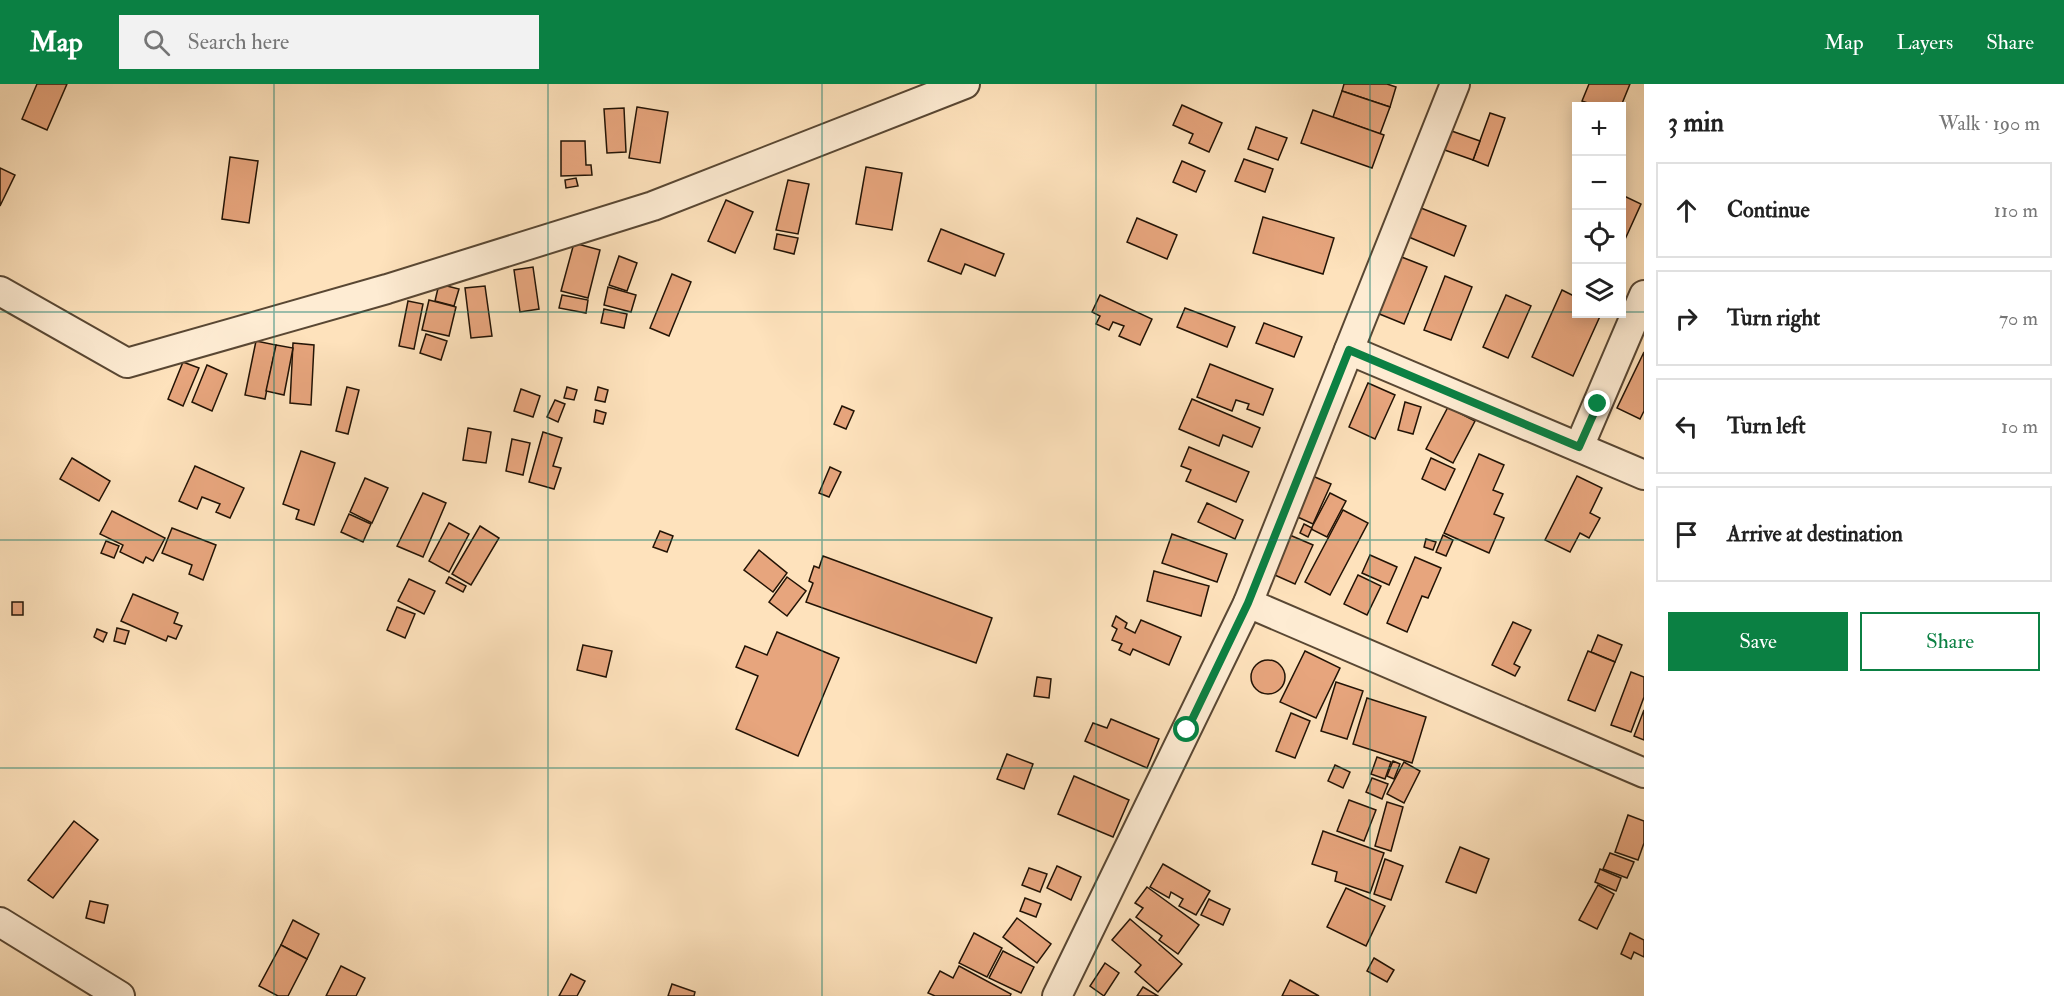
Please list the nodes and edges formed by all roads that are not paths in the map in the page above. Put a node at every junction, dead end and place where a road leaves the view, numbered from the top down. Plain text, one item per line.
1 (965, 84) edge
2 (1455, 84) edge
3 (0, 291) edge
4 (1644, 295) edge
5 (1349, 350) junction
6 (1579, 447) junction
7 (1644, 475) edge
8 (1248, 603) junction
9 (1644, 773) edge
10 (0, 922) edge
11 (1066, 993) edge
12 (120, 996) edge

1 - 3 street
2 - 5 street
4 - 6 street
5 - 6 street
5 - 8 street
6 - 7 street
8 - 9 street
8 - 11 street
10 - 12 street

